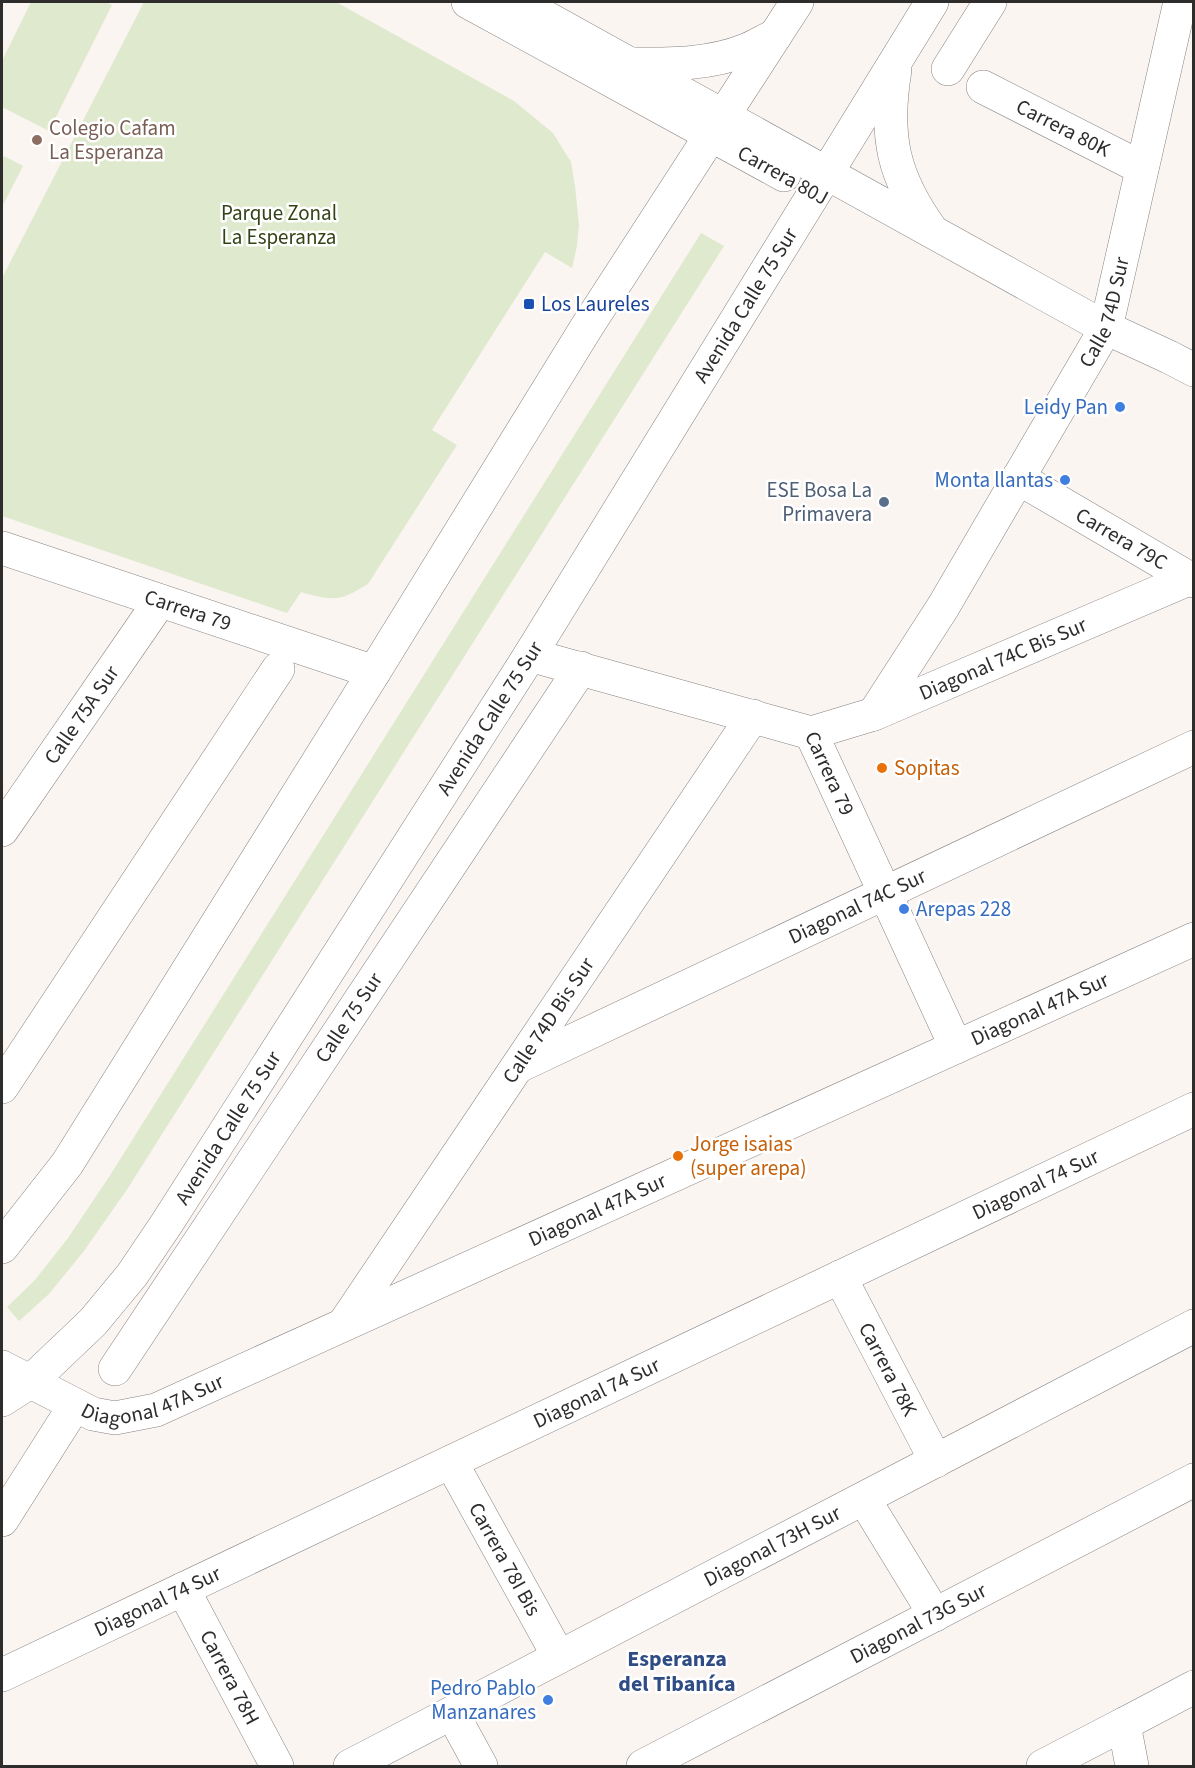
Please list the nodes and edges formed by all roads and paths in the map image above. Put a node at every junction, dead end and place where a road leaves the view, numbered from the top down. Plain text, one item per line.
1 (468, 2) edge
2 (518, 2) edge
3 (797, 2) edge
4 (932, 2) edge
5 (990, 2) edge
6 (1180, 2) edge
7 (775, 36) junction
8 (897, 59) junction
9 (629, 63) junction
10 (948, 69) dead end
11 (983, 87) dead end
12 (717, 125) junction
13 (1142, 168) junction
14 (820, 182) junction
15 (932, 231) junction
16 (1106, 328) junction
17 (1194, 370) edge
18 (1018, 478) junction
19 (6, 557) edge
20 (1192, 579) edge
21 (160, 601) junction
22 (530, 654) junction
23 (581, 668) junction
24 (278, 669) dead end
25 (374, 672) junction
26 (874, 714) junction
27 (753, 716) junction
28 (811, 733) junction
29 (1194, 747) edge
30 (2, 830) edge
31 (885, 893) junction
32 (1194, 939) edge
33 (956, 1047) junction
34 (519, 1066) junction
35 (2, 1087) edge
36 (1194, 1109) edge
37 (2, 1247) edge
38 (840, 1277) junction
39 (344, 1324) junction
40 (1194, 1326) edge
41 (2, 1367) edge
42 (115, 1369) dead end
43 (30, 1382) junction
44 (2, 1400) edge
45 (75, 1405) junction
46 (936, 1461) junction
47 (451, 1462) junction
48 (1194, 1480) edge
49 (864, 1498) junction
50 (2, 1520) edge
51 (183, 1589) junction
52 (935, 1615) junction
53 (560, 1658) junction
54 (2, 1676) edge
55 (1194, 1687) edge
56 (452, 1713) junction
57 (1124, 1724) junction
58 (277, 1767) edge
59 (350, 1767) edge
60 (481, 1767) edge
61 (643, 1767) edge
62 (1043, 1767) edge
63 (1132, 1767) edge

1 - 12 street, Carrera 80J
2 - 9 street, Carrera 80J
3 - 7 street
4 - 8 street, Avenida Calle 75 Sur
5 - 10 street
6 - 13 street, Calle 74D Sur
7 - 9 street
7 - 12 street
8 - 14 street, Avenida Calle 75 Sur
8 - 15 street
9 - 12 street, Carrera 80J
11 - 13 street, Carrera 80K
12 - 14 street, Carrera 80J
12 - 25 street
13 - 16 street, Calle 74D Sur
14 - 15 street, Carrera 80J
14 - 16 street, Carrera 80J
14 - 22 street, Avenida Calle 75 Sur
15 - 16 street, Carrera 80J
16 - 17 street, Carrera 80J
16 - 18 street, Calle 74D Sur
18 - 20 street, Carrera 79C
18 - 26 street, Calle 74D Sur
19 - 21 street, Carrera 79
20 - 26 street, Diagonal 74C Bis Sur
21 - 25 street, Carrera 79
21 - 30 street, Calle 75A Sur
22 - 23 street, Carrera 79
22 - 43 street, Avenida Calle 75 Sur
23 - 27 street, Carrera 79
23 - 42 street, Calle 75 Sur
24 - 35 street
25 - 37 street
26 - 28 street, Diagonal 74C Bis Sur
27 - 28 street, Carrera 79
27 - 34 street, Calle 74D Bis Sur
28 - 31 street, Carrera 79
29 - 31 street, Diagonal 74C Sur
31 - 33 street, Carrera 79
31 - 34 street, Diagonal 74C Sur
32 - 33 street, Diagonal 47A Sur
33 - 39 street, Diagonal 47A Sur
34 - 39 street, Calle 74D Bis Sur
36 - 38 street, Diagonal 74 Sur
38 - 46 street, Carrera 78K
38 - 47 street, Diagonal 74 Sur
39 - 45 street, Diagonal 47A Sur
40 - 46 street, Diagonal 73H Sur
41 - 43 street, Diagonal 47A Sur
43 - 44 street, Avenida Calle 75 Sur
43 - 45 street, Diagonal 47A Sur
45 - 50 street
46 - 49 street, Diagonal 73H Sur
47 - 51 street, Diagonal 74 Sur
47 - 53 street, Carrera 78I Bis
48 - 52 street, Diagonal 73G Sur
49 - 52 street
49 - 53 street, Diagonal 73H Sur
51 - 54 street, Diagonal 74 Sur
51 - 58 street, Carrera 78H
52 - 61 street, Diagonal 73G Sur
53 - 56 street, Diagonal 73H Sur
55 - 57 street
56 - 59 street, Diagonal 73H Sur
56 - 60 street
57 - 62 street
57 - 63 street

